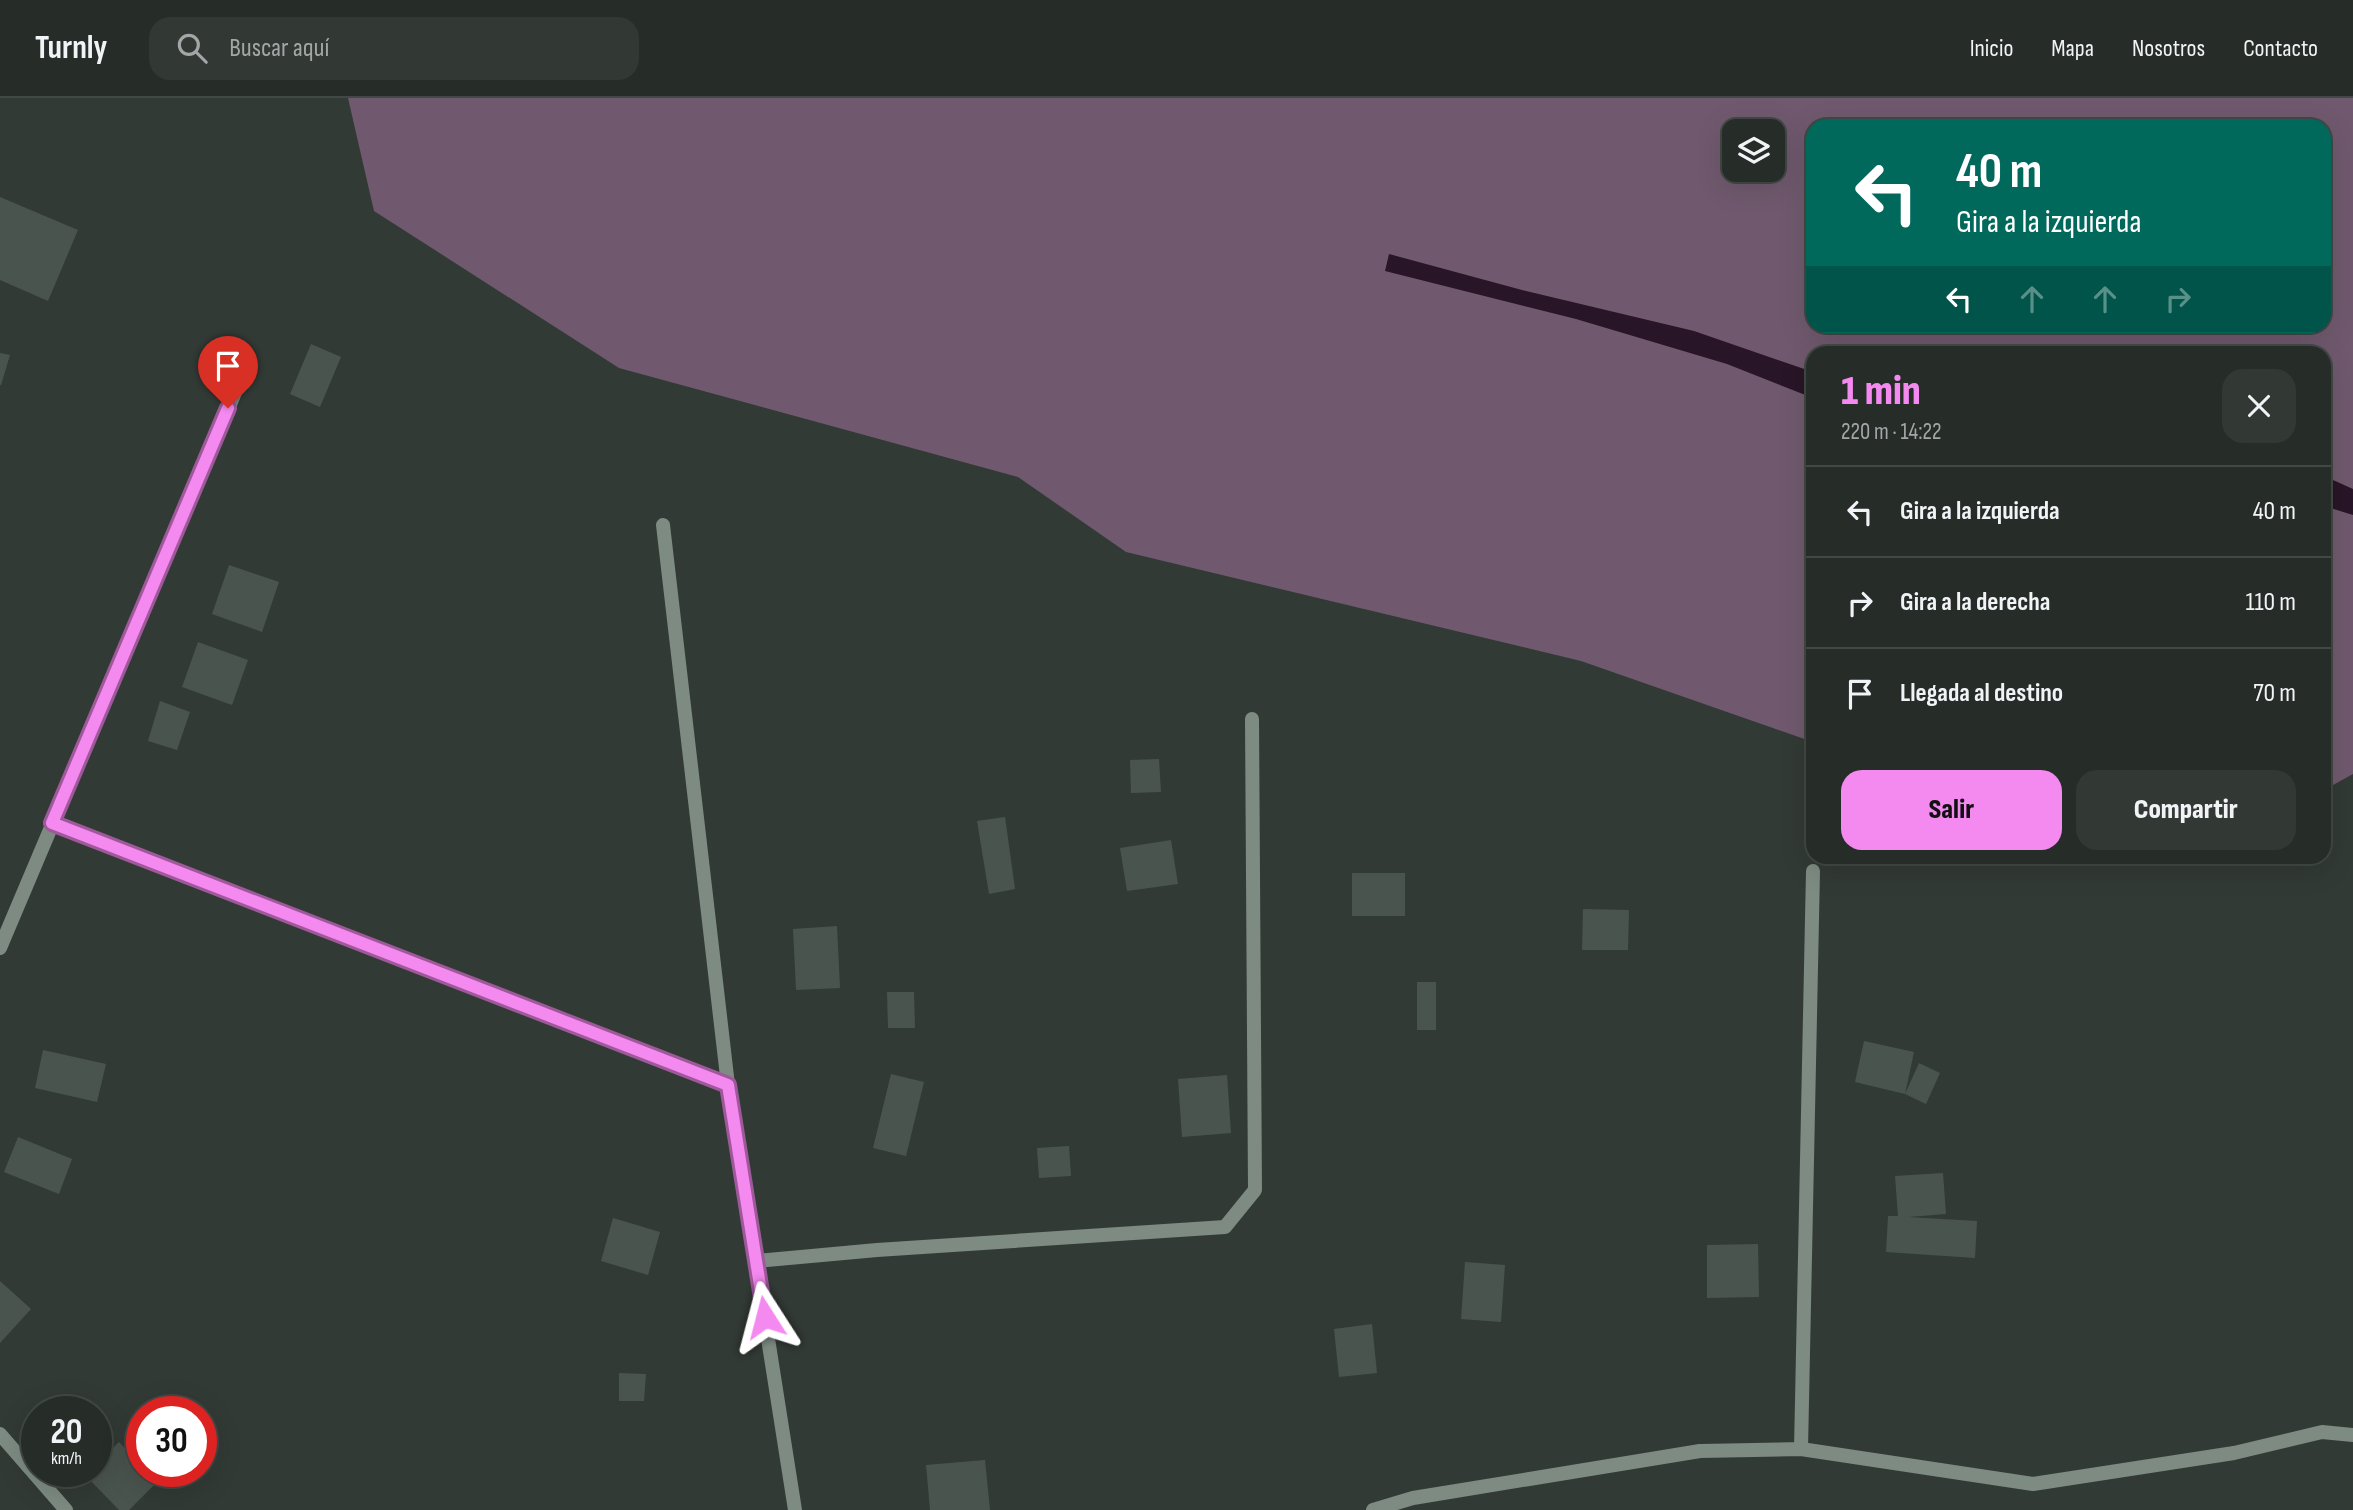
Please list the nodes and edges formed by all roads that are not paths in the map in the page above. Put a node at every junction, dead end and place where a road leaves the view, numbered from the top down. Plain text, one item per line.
1 (239, 383) dead end
2 (663, 525) dead end
3 (1252, 719) dead end
4 (52, 823) junction
5 (1813, 871) dead end
6 (0, 948) edge
7 (728, 1085) junction
8 (756, 1261) junction
9 (0, 1434) edge
10 (2353, 1435) edge
11 (1801, 1449) junction
12 (66, 1510) edge
13 (795, 1510) edge
14 (1373, 1510) edge

1 - 4 street
2 - 7 street
3 - 8 street
4 - 6 street
4 - 7 street
5 - 11 street
7 - 8 street
8 - 13 street
9 - 12 street
10 - 11 street
11 - 14 street

